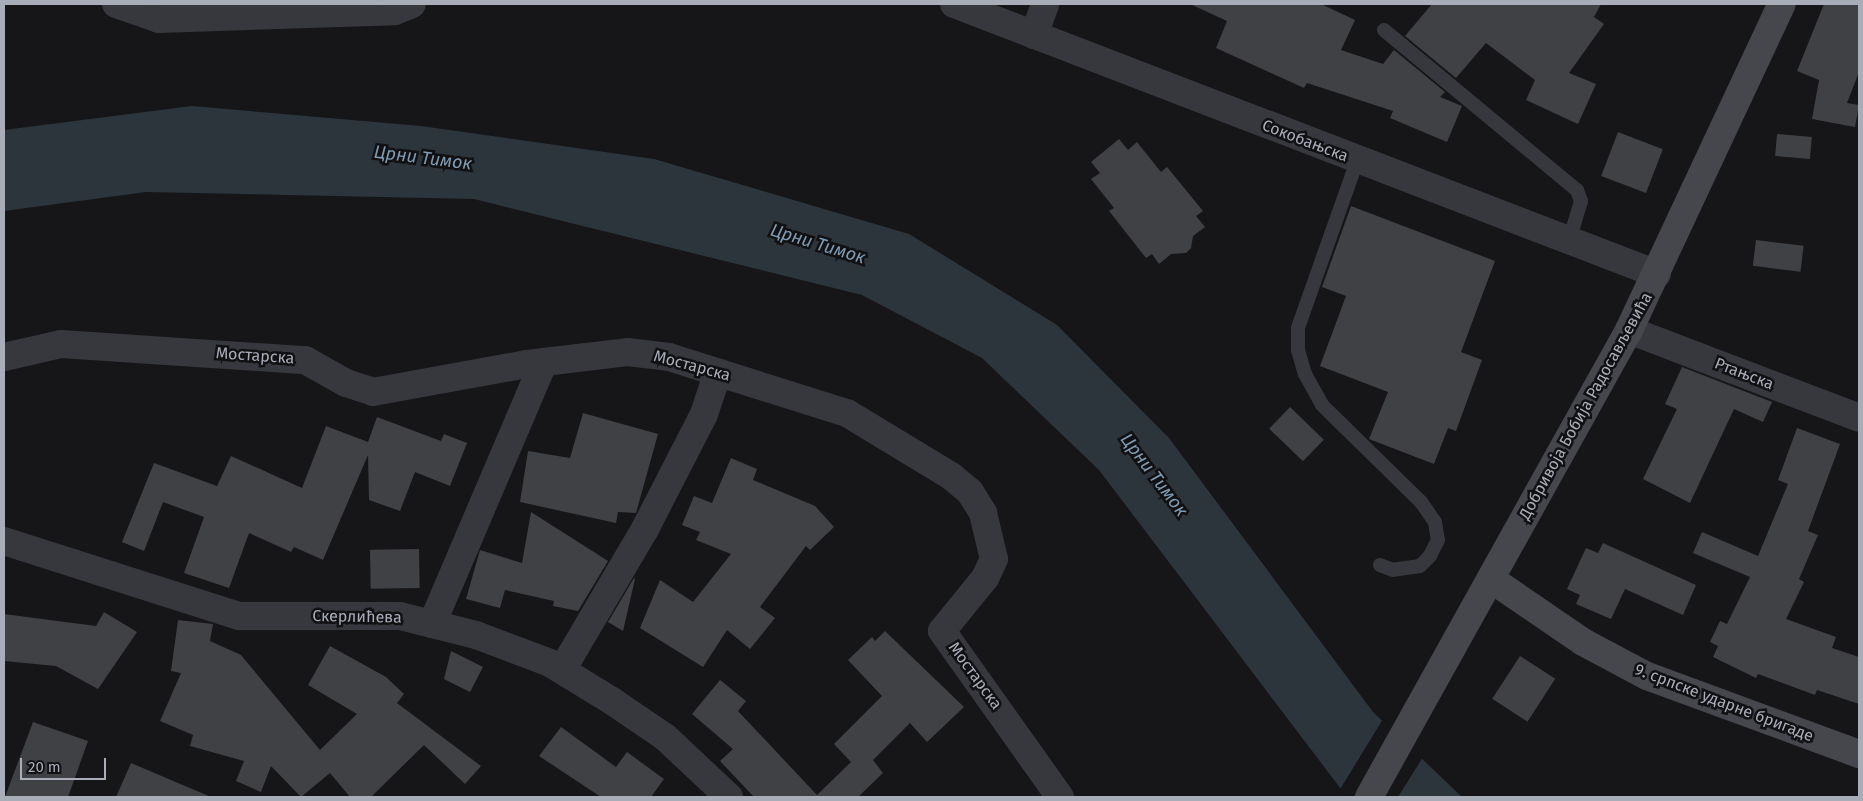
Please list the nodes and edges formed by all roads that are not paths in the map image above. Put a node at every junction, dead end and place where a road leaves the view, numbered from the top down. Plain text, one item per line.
1 (116, 4) edge
2 (412, 4) edge
3 (954, 4) edge
4 (1045, 4) edge
5 (1782, 4) edge
6 (1384, 30) dead end
7 (1034, 35) junction
8 (1357, 161) junction
9 (1570, 241) junction
10 (1657, 274) junction
11 (1629, 330) junction
12 (4, 357) edge
13 (544, 362) junction
14 (718, 372) junction
15 (1859, 418) edge
16 (4, 541) edge
17 (1380, 565) dead end
18 (1491, 579) junction
19 (432, 624) junction
20 (562, 670) junction
21 (1859, 754) edge
22 (729, 797) edge
23 (1060, 797) edge
24 (1369, 797) edge

1 - 2 street
3 - 7 street, Сокобањска
4 - 7 street
5 - 10 street, Добривоја Бобија Радосављевића
6 - 9 lane
7 - 8 street, Сокобањска
8 - 9 street, Сокобањска
8 - 17 lane
9 - 10 street, Сокобањска
10 - 11 street, Добривоја Бобија Радосављевића
11 - 15 street, Ртањска
11 - 18 street, Добривоја Бобија Радосављевића
12 - 13 street, Мостарска
13 - 14 street, Мостарска
13 - 19 street
14 - 20 street
14 - 23 street, Мостарска
16 - 19 street, Скерлићева
18 - 21 street, 9. српске ударне бригаде
18 - 24 street, Добривоја Бобија Радосављевића
19 - 20 street, Скерлићева
20 - 22 street, Скерлићева

